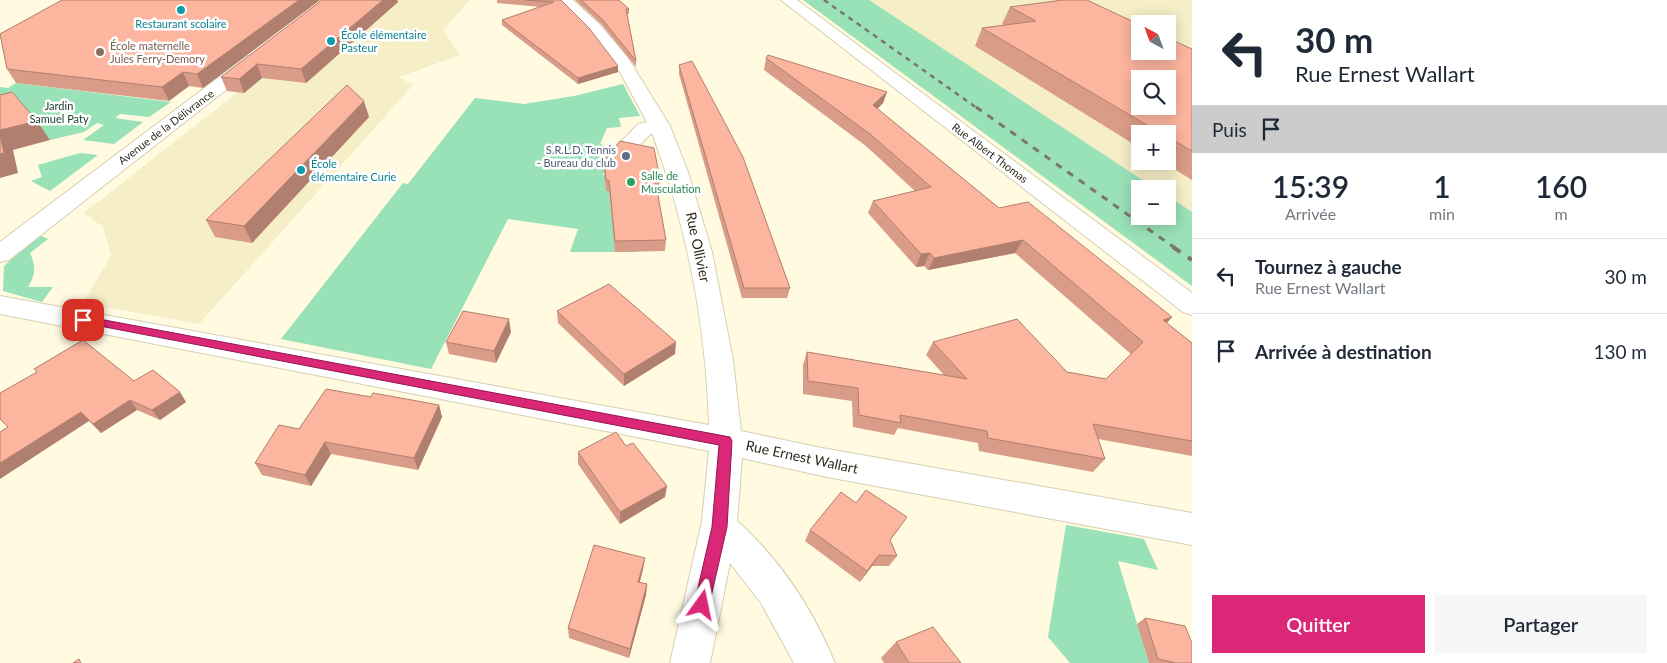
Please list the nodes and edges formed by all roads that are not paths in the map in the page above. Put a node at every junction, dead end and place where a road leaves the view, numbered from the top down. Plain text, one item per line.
1 (565, 0) edge
2 (788, 0) edge
3 (268, 49) edge
4 (660, 126) junction
5 (627, 146) edge
6 (0, 254) edge
7 (0, 305) edge
8 (1192, 306) edge
9 (726, 441) junction
10 (719, 527) junction
11 (1192, 529) edge
12 (690, 663) edge
13 (816, 663) edge

1 - 4 street, Rue Ollivier
2 - 8 street, Rue Albert Thomas
3 - 6 street, Avenue de la Délivrance
4 - 5 street
4 - 9 street, Rue Ollivier
7 - 9 street, Rue Ernest Wallart
9 - 10 street, Rue Ollivier
9 - 11 street, Rue Ernest Wallart
10 - 12 street, Rue Ollivier
10 - 13 street

